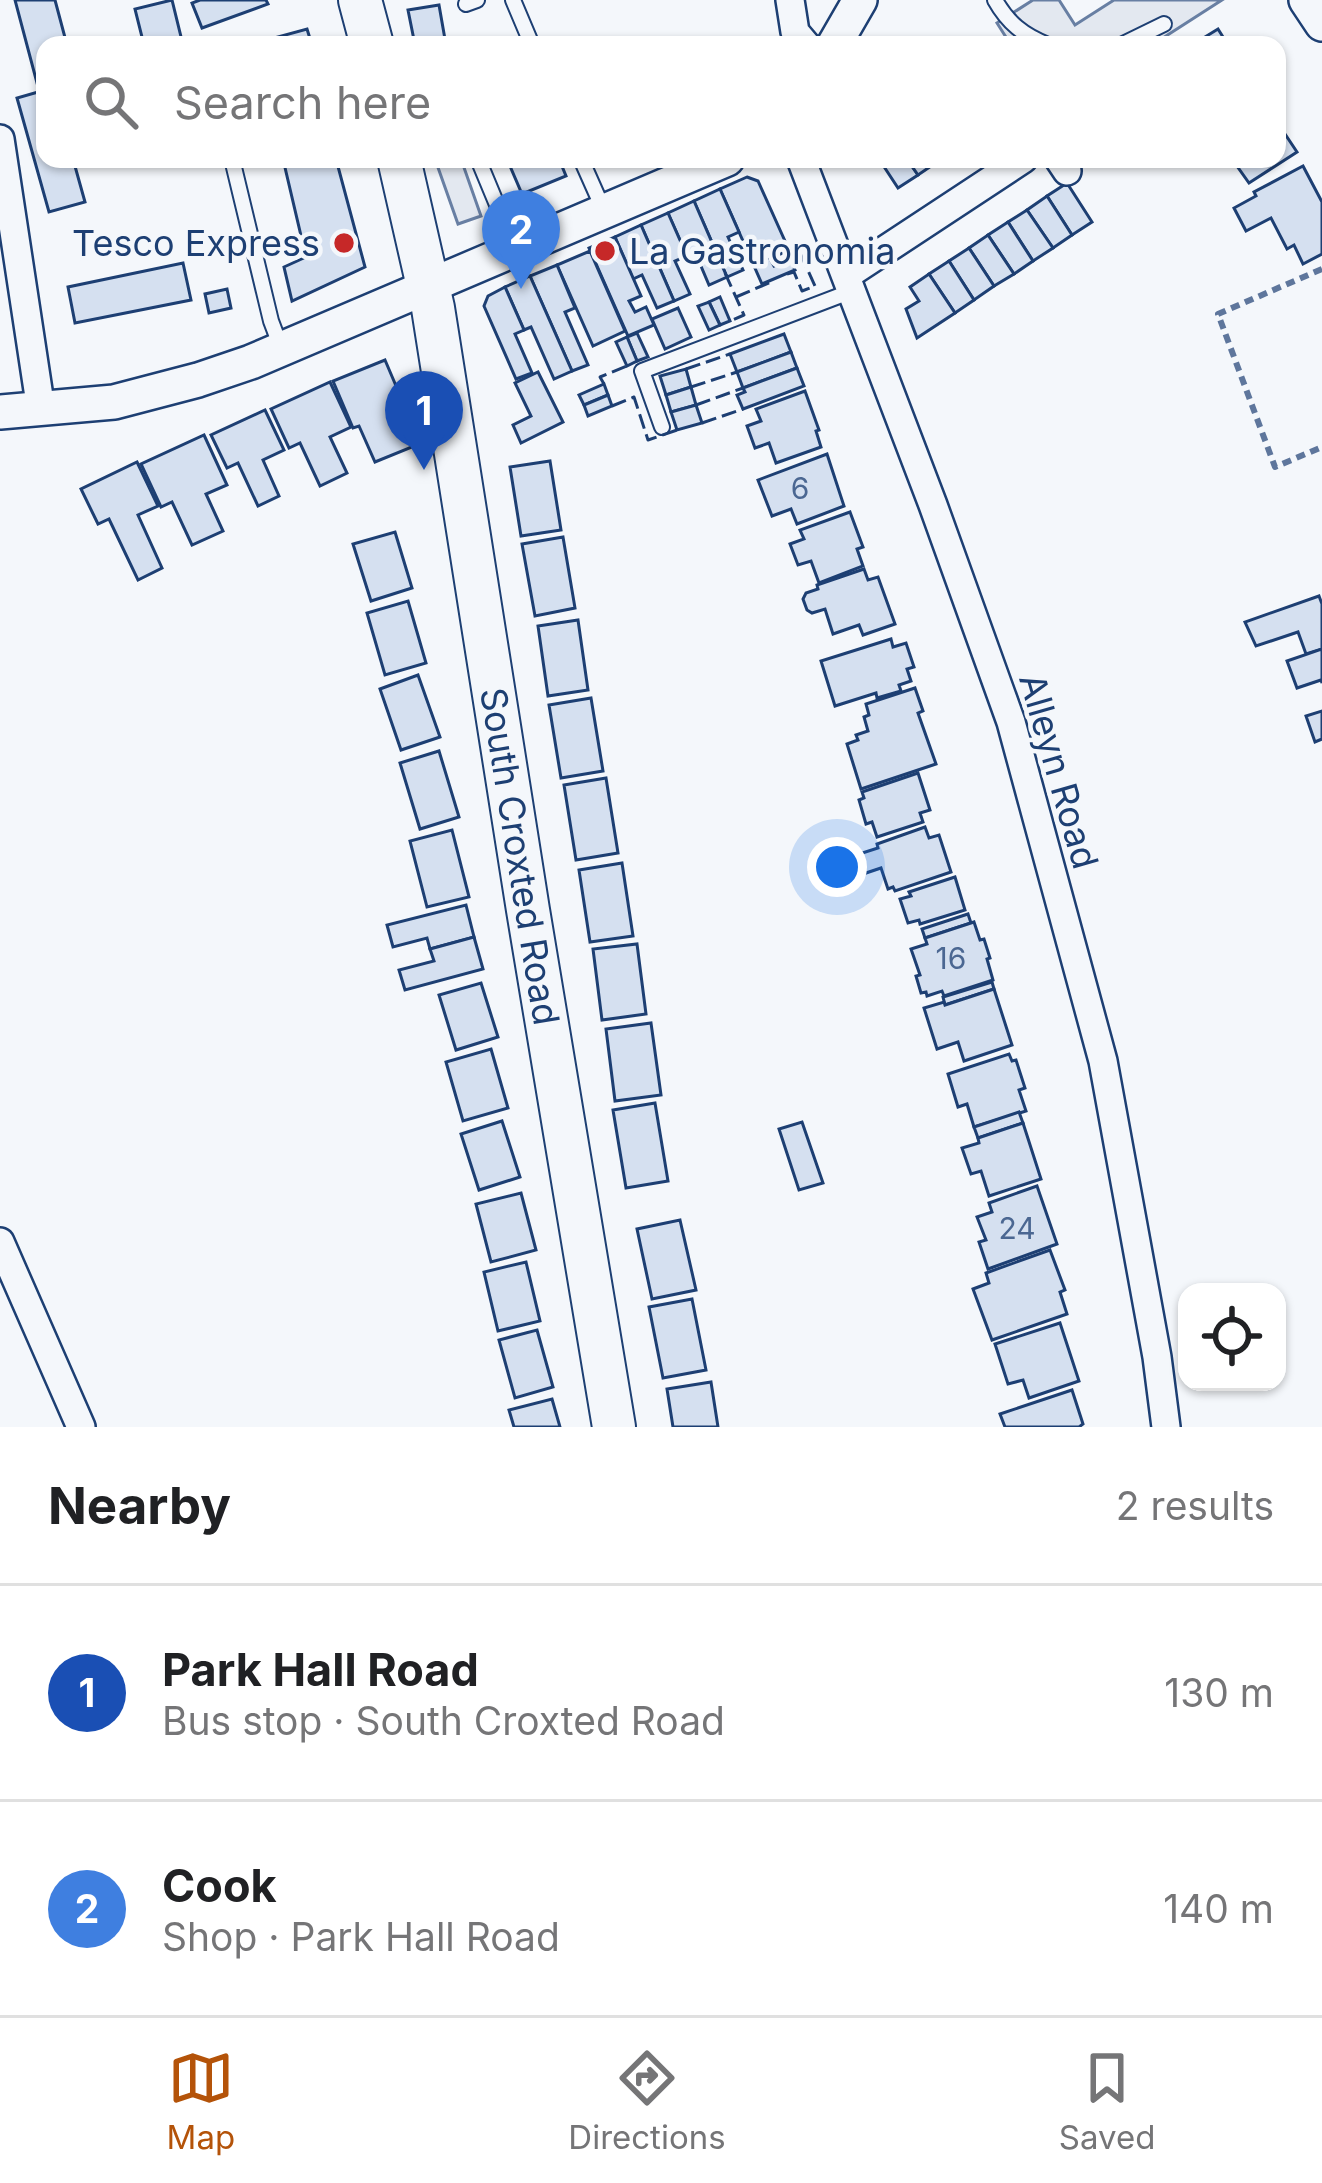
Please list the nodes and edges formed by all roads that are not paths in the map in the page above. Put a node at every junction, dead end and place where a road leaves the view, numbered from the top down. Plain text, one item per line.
1 (361, 0) edge
2 (513, 0) edge
3 (790, 0) edge
4 (860, 0) edge
5 (995, 0) edge
6 (1306, 0) edge
7 (1164, 24) dead end
8 (1322, 24) edge
9 (369, 36) edge
10 (528, 36) edge
11 (798, 36) edge
12 (839, 36) edge
13 (1025, 36) edge
14 (1139, 36) edge
15 (0, 140) edge
16 (234, 168) edge
17 (400, 168) edge
18 (482, 168) edge
19 (585, 168) edge
20 (706, 168) edge
21 (804, 168) edge
22 (1010, 168) edge
23 (604, 213) junction
24 (516, 250) junction
25 (849, 284) junction
26 (428, 288) junction
27 (282, 350) junction
28 (40, 410) junction
29 (0, 412) edge
30 (662, 428) dead end
31 (0, 1242) edge
32 (81, 1427) edge
33 (614, 1427) edge
34 (1166, 1427) edge

1 - 9 main road
2 - 10 lane
3 - 11 street
4 - 12 street
5 - 13 lane
6 - 8 street
7 - 14 lane
15 - 28 street
16 - 27 lane
17 - 26 main road, South Croxted Road
18 - 24 lane
19 - 23 lane
20 - 23 street
21 - 25 street, Alleyn Road
22 - 25 street
23 - 24 street
24 - 26 street
25 - 30 lane
25 - 34 street, Alleyn Road
26 - 27 street
26 - 33 main road, South Croxted Road
27 - 28 street
28 - 29 street
31 - 32 street

